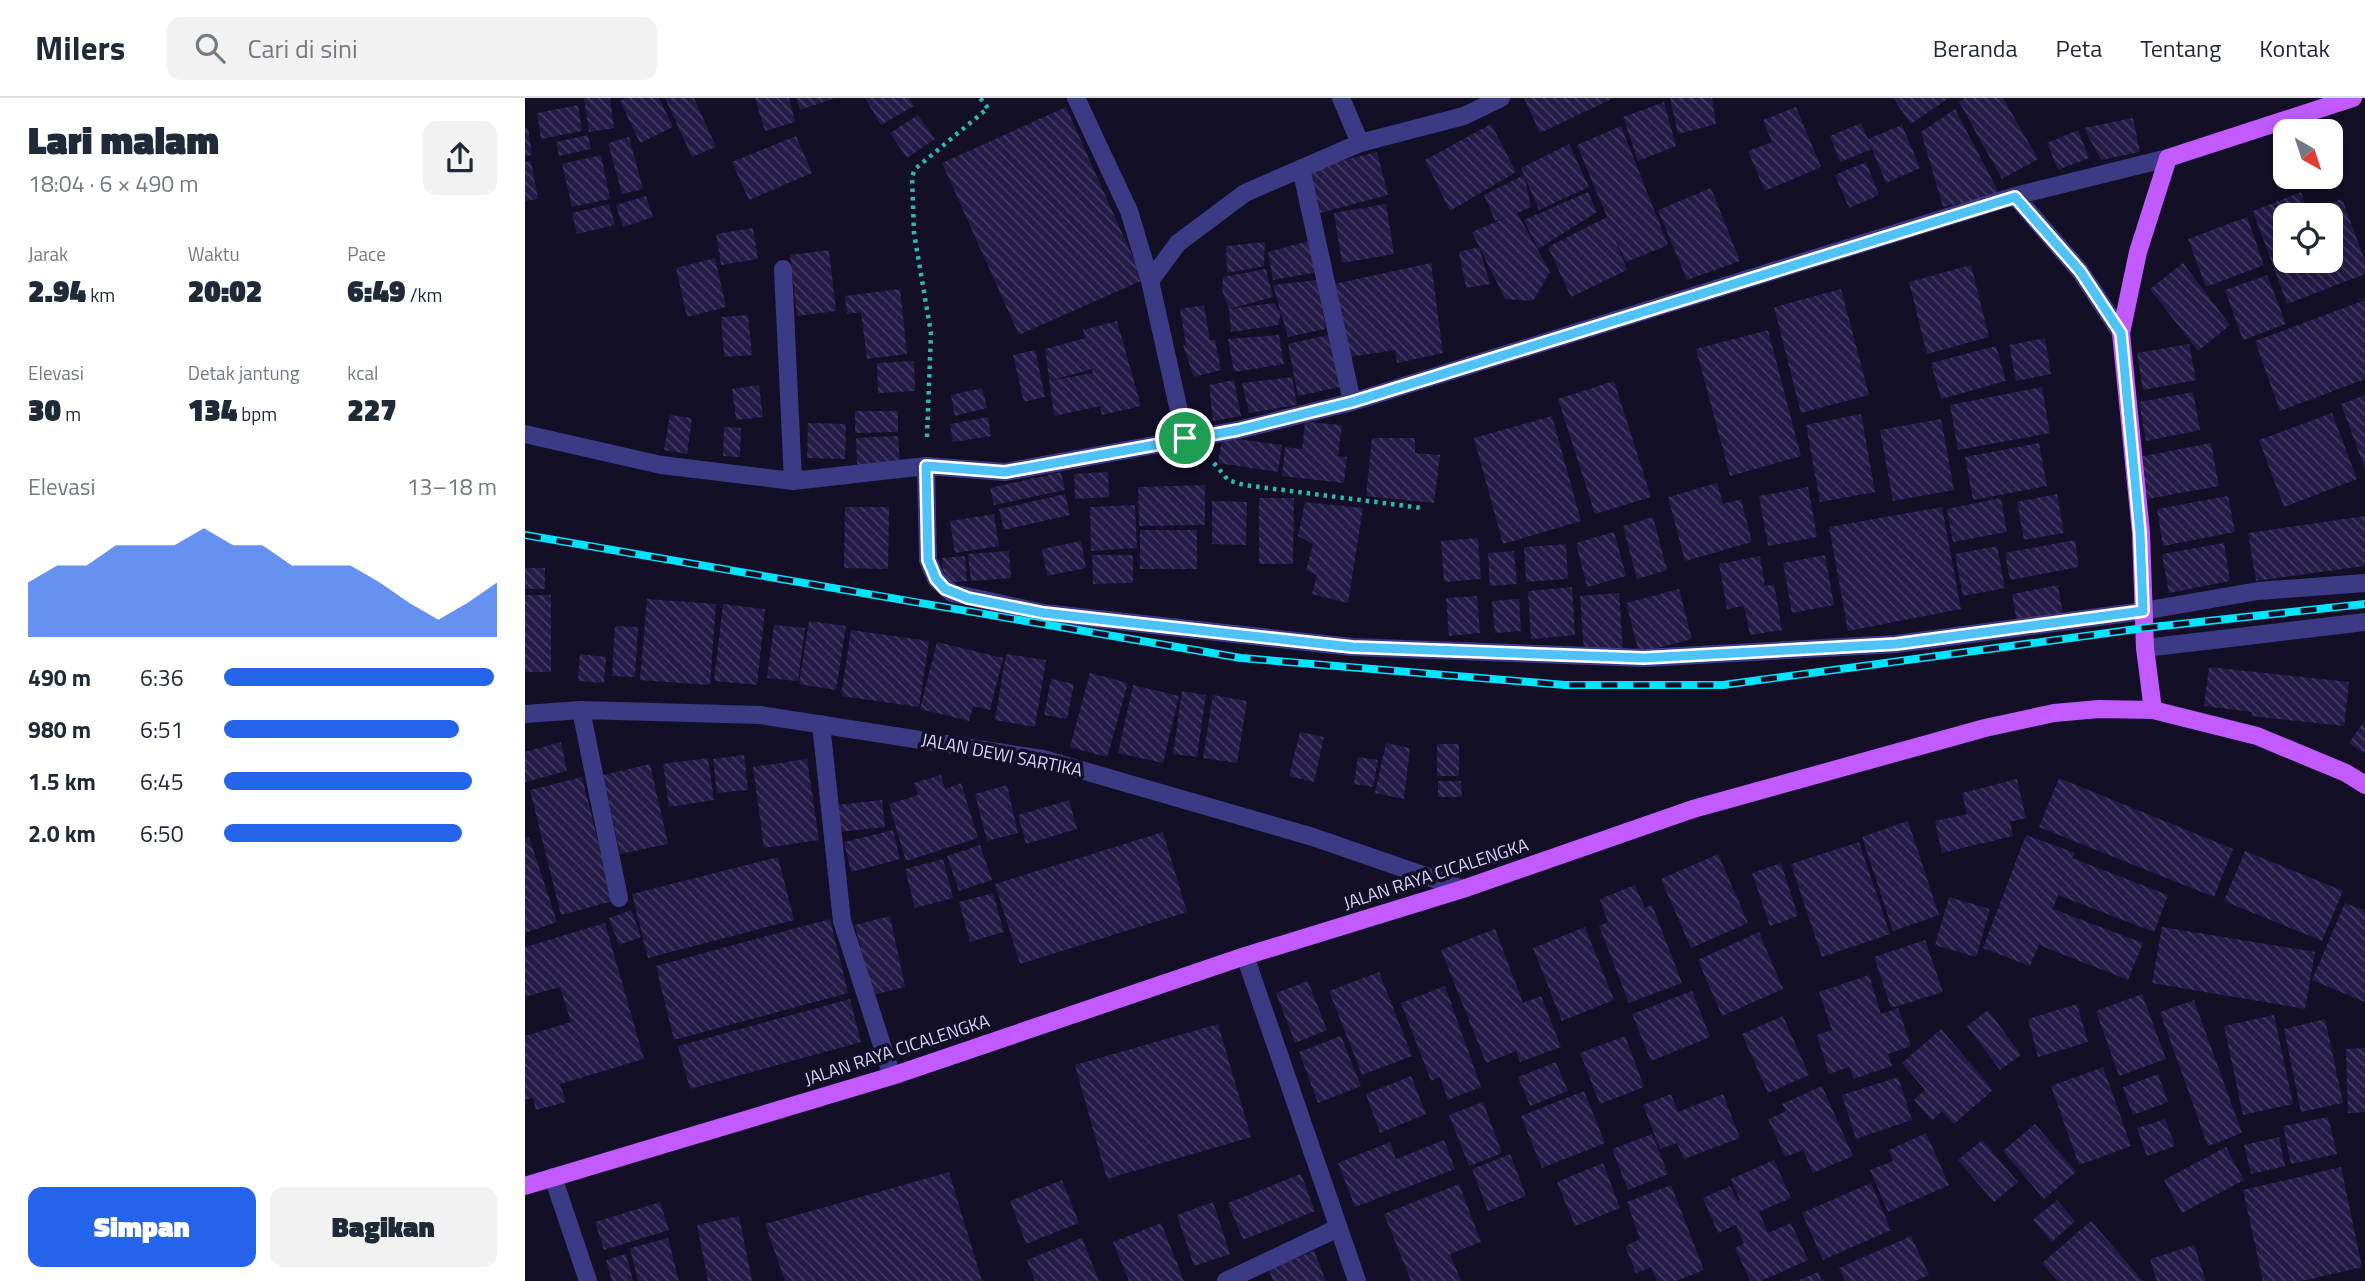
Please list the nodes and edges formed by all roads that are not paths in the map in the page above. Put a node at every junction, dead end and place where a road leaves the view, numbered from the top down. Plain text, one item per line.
1 (1076, 98) edge
2 (1341, 98) edge
3 (1501, 98) edge
4 (2353, 98) edge
5 (1360, 143) junction
6 (2168, 158) junction
7 (1301, 168) junction
8 (2015, 197) junction
9 (783, 270) dead end
10 (1150, 281) junction
11 (2121, 333) junction
12 (1352, 402) junction
13 (525, 434) edge
14 (1185, 438) junction
15 (926, 466) junction
16 (793, 481) junction
17 (2365, 583) edge
18 (2143, 611) junction
19 (2365, 622) edge
20 (2145, 648) junction
21 (528, 710) edge
22 (580, 710) junction
23 (2153, 710) junction
24 (821, 724) junction
25 (2365, 785) edge
26 (1463, 889) junction
27 (619, 898) dead end
28 (1245, 956) junction
29 (893, 1076) junction
30 (554, 1177) junction
31 (525, 1186) edge
32 (1338, 1228) junction
33 (588, 1281) edge
34 (1226, 1281) edge
35 (1357, 1281) edge

1 - 10 street
2 - 5 street
3 - 5 street
4 - 6 main road
5 - 7 street
6 - 8 street
6 - 11 main road
7 - 10 street
7 - 12 street
8 - 11 street
8 - 12 street
9 - 16 street
10 - 14 street
11 - 18 main road
12 - 14 street
13 - 16 street
14 - 15 street
15 - 16 street
15 - 18 street
17 - 18 street
18 - 20 main road
19 - 20 street
20 - 23 main road
21 - 22 street, JALAN DEWI SARTIKA
22 - 24 street, JALAN DEWI SARTIKA
22 - 27 street
23 - 25 main road, JALAN RAYA CICALENGKA
23 - 26 main road, JALAN RAYA CICALENGKA
24 - 26 street, JALAN DEWI SARTIKA
24 - 29 street
26 - 28 main road, JALAN RAYA CICALENGKA
28 - 29 main road, JALAN RAYA CICALENGKA
28 - 32 street
29 - 30 main road, JALAN RAYA CICALENGKA
30 - 31 main road, JALAN RAYA CICALENGKA
30 - 33 street
32 - 34 street
32 - 35 street

